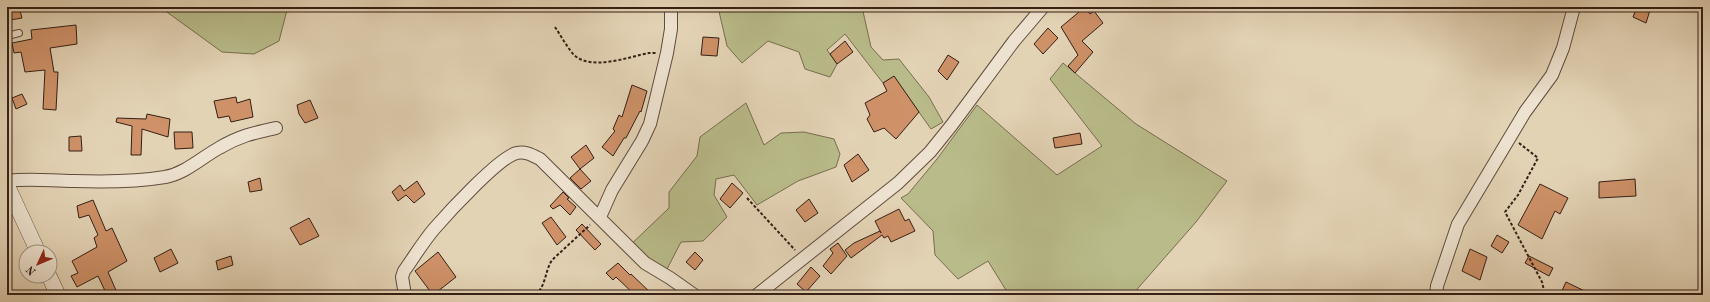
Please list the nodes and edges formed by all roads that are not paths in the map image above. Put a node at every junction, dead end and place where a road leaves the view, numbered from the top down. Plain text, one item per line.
1 (671, 7) edge
2 (1043, 7) edge
3 (1574, 7) edge
4 (19, 33) dead end
5 (7, 36) edge
6 (276, 128) dead end
7 (7, 180) edge
8 (7, 185) edge
9 (600, 217) junction
10 (34, 244) edge
11 (53, 284) edge
12 (58, 295) edge
13 (405, 295) edge
14 (694, 295) edge
15 (757, 295) edge
16 (1436, 295) edge

1 - 9 street
2 - 15 street
3 - 16 street
4 - 5 lane
6 - 7 street
8 - 10 street
9 - 13 street
9 - 14 street
11 - 12 street

